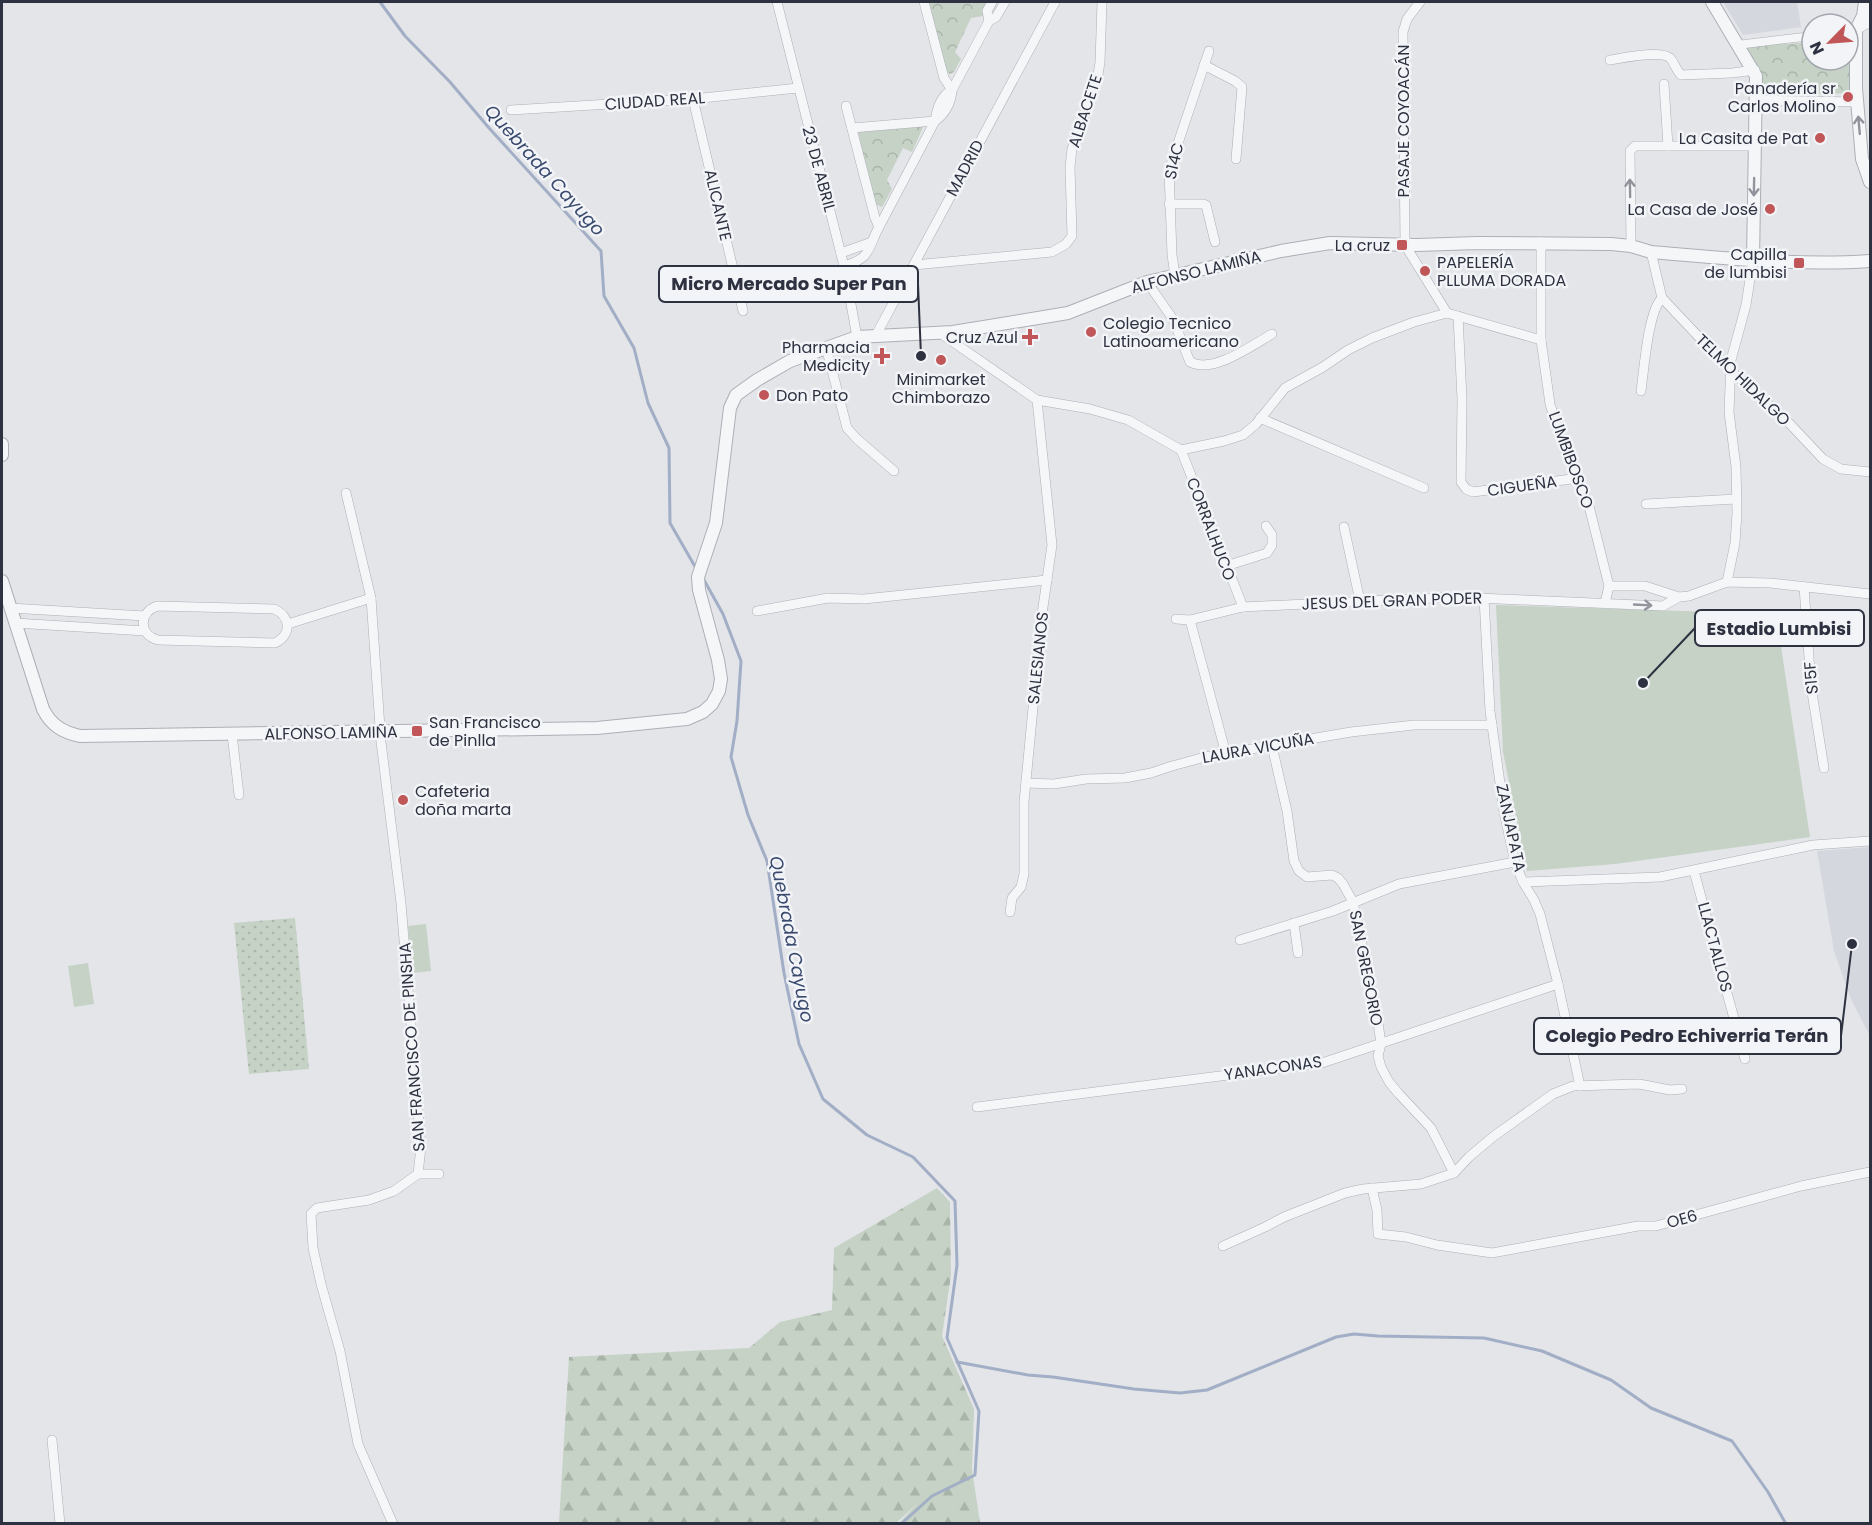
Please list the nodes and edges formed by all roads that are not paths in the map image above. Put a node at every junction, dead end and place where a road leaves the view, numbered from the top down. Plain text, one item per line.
1 (777, 2) edge
2 (924, 2) edge
3 (992, 2) edge
4 (1005, 2) edge
5 (1055, 2) edge
6 (1102, 2) edge
7 (1420, 2) edge
8 (1712, 2) edge
9 (1865, 2) edge
10 (1860, 20) edge
11 (989, 21) junction
12 (1800, 37) edge
13 (1737, 45) junction
14 (1209, 51) dead end
15 (1610, 60) dead end
16 (1204, 65) junction
17 (1755, 70) junction
18 (1855, 72) edge
19 (1664, 84) dead end
20 (798, 88) junction
21 (952, 90) junction
22 (693, 99) junction
23 (1756, 100) junction
24 (1857, 102) junction
25 (846, 106) dead end
26 (511, 110) dead end
27 (935, 121) junction
28 (852, 128) junction
29 (1668, 146) junction
30 (1754, 146) junction
31 (1236, 159) dead end
32 (1870, 182) edge
33 (1169, 204) junction
34 (879, 227) junction
35 (872, 242) junction
36 (1215, 242) dead end
37 (1540, 242) junction
38 (1405, 245) junction
39 (1631, 246) junction
40 (1651, 252) junction
41 (841, 253) junction
42 (1753, 260) junction
43 (1870, 261) edge
44 (914, 265) junction
45 (844, 266) junction
46 (1175, 275) junction
47 (1147, 282) junction
48 (1662, 298) junction
49 (743, 311) dead end
50 (1447, 313) junction
51 (1458, 316) junction
52 (940, 333) junction
53 (1272, 334) dead end
54 (876, 335) junction
55 (857, 337) junction
56 (1541, 340) junction
57 (826, 347) junction
58 (1731, 371) junction
59 (1641, 391) dead end
60 (1037, 400) junction
61 (1260, 418) junction
62 (2, 444) edge
63 (1181, 450) junction
64 (2, 455) edge
65 (894, 471) dead end
66 (1870, 472) edge
67 (1579, 478) junction
68 (1424, 488) dead end
69 (346, 493) dead end
70 (1737, 499) junction
71 (1646, 504) dead end
72 (1266, 526) dead end
73 (1344, 527) dead end
74 (1226, 566) junction
75 (1047, 580) junction
76 (2, 582) edge
77 (1727, 582) junction
78 (1609, 586) junction
79 (1804, 587) junction
80 (1870, 594) edge
81 (371, 597) junction
82 (1679, 597) junction
83 (1484, 598) junction
84 (1360, 601) junction
85 (1605, 603) junction
86 (1243, 607) junction
87 (10, 608) junction
88 (757, 610) dead end
89 (145, 616) junction
90 (1176, 619) dead end
91 (1190, 620) junction
92 (15, 622) junction
93 (288, 624) junction
94 (145, 631) junction
95 (1492, 725) junction
96 (381, 732) junction
97 (232, 734) junction
98 (1272, 746) junction
99 (1226, 754) junction
100 (1824, 768) dead end
101 (1026, 783) junction
102 (239, 795) dead end
103 (1870, 841) edge
104 (1515, 862) junction
105 (1694, 871) junction
106 (1523, 882) junction
107 (1353, 903) junction
108 (1010, 912) dead end
109 (1294, 923) junction
110 (1240, 940) dead end
111 (1298, 953) dead end
112 (1558, 984) junction
113 (1381, 1044) junction
114 (1745, 1059) dead end
115 (1580, 1086) junction
116 (1682, 1089) dead end
117 (977, 1107) dead end
118 (1870, 1172) edge
119 (1454, 1173) junction
120 (418, 1174) junction
121 (439, 1174) dead end
122 (1372, 1188) junction
123 (1223, 1246) dead end
124 (52, 1440) dead end
125 (60, 1524) edge
126 (393, 1524) edge

1 - 20 street, 23 DE ABRIL
2 - 21 street
3 - 11 street
4 - 11 street
5 - 44 street, MADRID
6 - 44 street, ALBACETE
7 - 38 street, PASAJE COYOACÁN
8 - 13 street
9 - 10 street
11 - 21 street
12 - 13 street
13 - 17 street
14 - 16 street, S14C
15 - 17 street
16 - 31 street
16 - 33 street, S14C
17 - 23 street
18 - 24 street
19 - 29 street
20 - 22 street, CIUDAD REAL
20 - 41 street, 23 DE ABRIL
21 - 27 street
22 - 26 street, CIUDAD REAL
22 - 49 street, ALICANTE
23 - 24 street
23 - 30 street
32 -> 24 street
25 - 28 street
27 - 28 street
27 - 34 street
28 - 34 street
29 - 30 street
39 -> 29 street
30 -> 42 street
33 - 36 street
33 - 46 street, S14C
34 - 35 street
35 - 41 street
35 - 45 street
37 - 38 street, ALFONSO LAMIÑA
37 - 39 street, ALFONSO LAMIÑA
37 - 56 street, LUMBIBOSCO
38 - 46 street, ALFONSO LAMIÑA
38 - 50 street
39 - 40 street, ALFONSO LAMIÑA
40 - 42 street, ALFONSO LAMIÑA
40 - 48 street, TELMO HIDALGO
41 - 45 street, 23 DE ABRIL
42 - 43 street, ALFONSO LAMIÑA
42 - 58 street
44 - 54 street, MADRID
45 - 55 street, 23 DE ABRIL
46 - 47 street, ALFONSO LAMIÑA
47 - 52 street, ALFONSO LAMIÑA
47 - 53 street
48 - 58 street, TELMO HIDALGO
48 - 59 street
50 - 51 street
50 - 61 street
51 - 56 street
51 - 67 street, CIGUEÑA
52 - 54 street, ALFONSO LAMIÑA
52 - 60 street
54 - 55 street, ALFONSO LAMIÑA
55 - 57 street, ALFONSO LAMIÑA
56 - 67 street, LUMBIBOSCO
57 - 65 street
57 - 96 street, ALFONSO LAMIÑA
58 - 66 street, TELMO HIDALGO
58 - 70 street
60 - 63 street
60 - 75 street, SALESIANOS
61 - 63 street
61 - 68 street
62 - 64 street
63 - 74 street, CORRALHUCO
67 - 78 street, LUMBIBOSCO
69 - 81 street, SAN FRANCISCO DE PINSHA
70 - 71 street
70 - 77 street
72 - 74 street
73 - 84 street
74 - 86 street, CORRALHUCO
75 - 88 street
75 - 101 street, SALESIANOS
76 - 87 street, ALFONSO LAMIÑA
77 - 79 street, JESUS DEL GRAN PODER
77 - 82 street, JESUS DEL GRAN PODER
78 - 82 street
78 - 85 street, LUMBIBOSCO
79 - 80 street, JESUS DEL GRAN PODER
79 - 100 street, S15F
81 - 93 street
81 - 96 street, SAN FRANCISCO DE PINSHA
85 -> 82 street, JESUS DEL GRAN PODER
83 - 84 street, JESUS DEL GRAN PODER
83 - 85 street, JESUS DEL GRAN PODER
83 - 95 street, ZANJAPATA
84 - 86 street, JESUS DEL GRAN PODER
86 - 91 street, JESUS DEL GRAN PODER
87 - 89 street
87 - 92 street, ALFONSO LAMIÑA
89 - 93 street
89 - 94 street
90 - 91 street, JESUS DEL GRAN PODER
91 - 99 street
92 - 94 street
92 - 97 street, ALFONSO LAMIÑA
93 - 94 street
95 - 98 street, LAURA VICUÑA
95 - 104 street, ZANJAPATA
96 - 97 street, ALFONSO LAMIÑA
96 - 120 street, SAN FRANCISCO DE PINSHA
97 - 102 street
98 - 99 street, LAURA VICUÑA
98 - 107 street, SAN GREGORIO
99 - 101 street, LAURA VICUÑA
101 - 108 street, SALESIANOS
103 - 105 street
104 - 106 street, ZANJAPATA
104 - 107 street
105 - 106 street
105 - 114 street, LLACTALLOS
106 - 112 street, ZANJAPATA
107 - 109 street
107 - 113 street, SAN GREGORIO
109 - 110 street
109 - 111 street
112 - 113 street, YANACONAS
112 - 115 street, ZANJAPATA
113 - 117 street, YANACONAS
113 - 119 street, SAN GREGORIO
115 - 116 street
115 - 119 street
118 - 122 street, OE6
119 - 122 street
120 - 121 street
120 - 126 street, SAN FRANCISCO DE PINSHA
122 - 123 street
124 - 125 street

